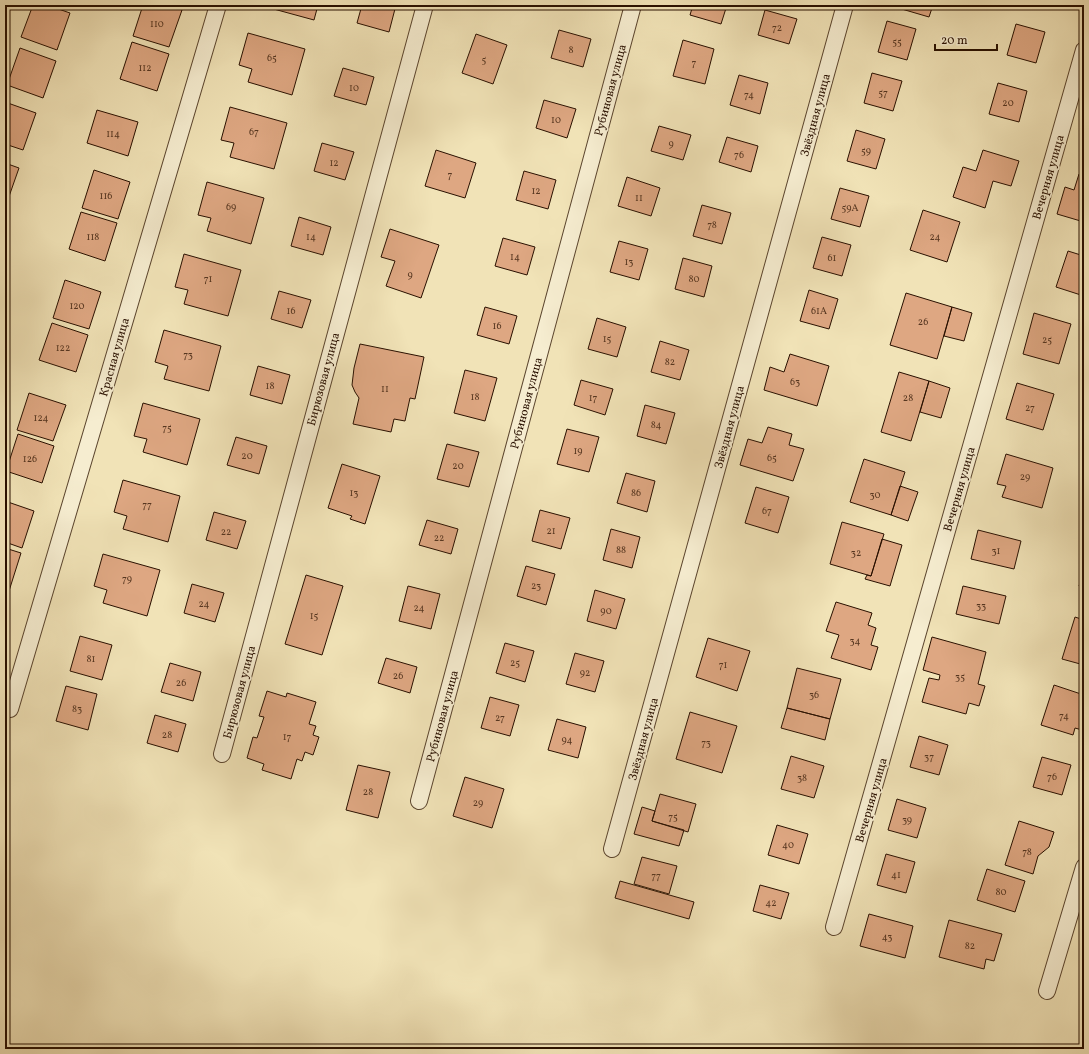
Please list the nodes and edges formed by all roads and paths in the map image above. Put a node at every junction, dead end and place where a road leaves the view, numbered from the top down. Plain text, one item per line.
1 (218, 5) edge
2 (425, 5) edge
3 (633, 5) edge
4 (845, 5) edge
5 (1084, 50) edge
6 (10, 710) dead end
7 (222, 754) dead end
8 (419, 802) dead end
9 (612, 849) dead end
10 (1084, 867) edge
11 (834, 927) dead end
12 (1047, 991) dead end

1 - 6 street, Красная улица
2 - 7 street, Бирюзовая улица
3 - 8 street, Рубиновая улица
4 - 9 street, Звёздная улица
5 - 11 street, Вечерняя улица
10 - 12 street

